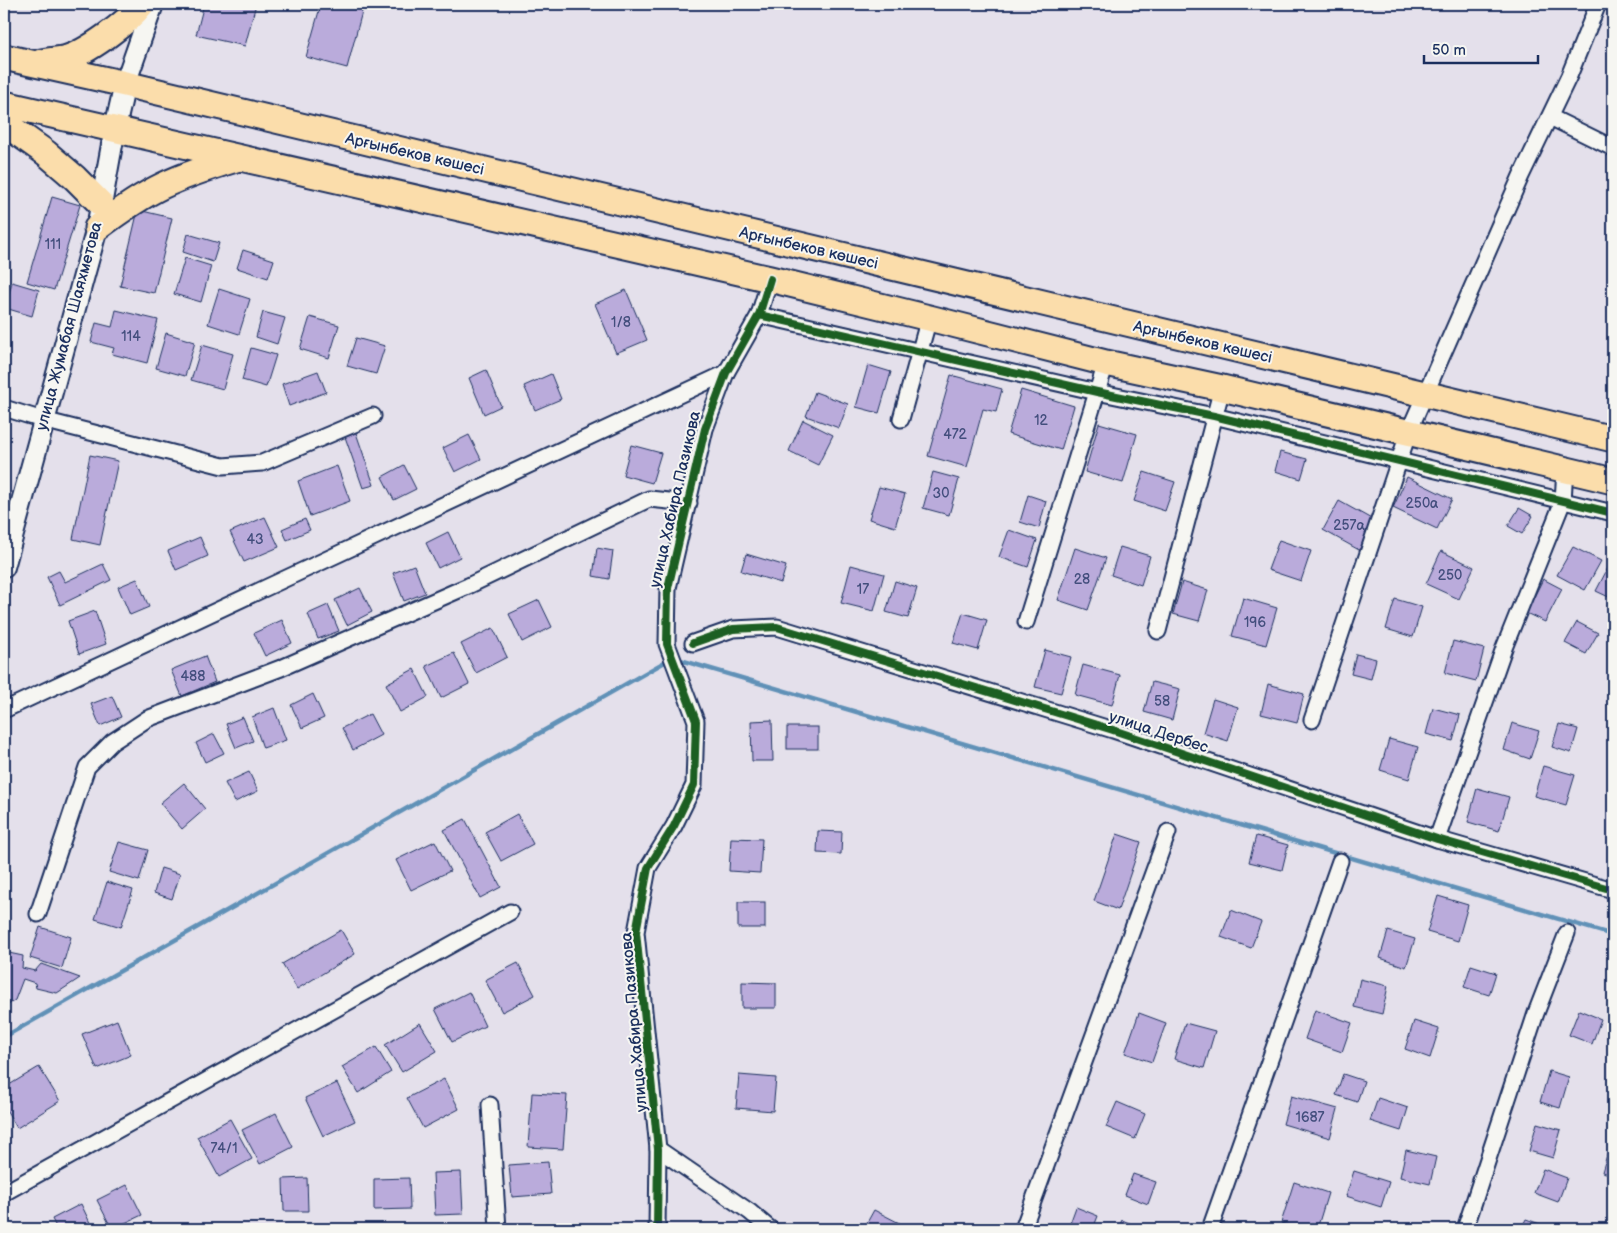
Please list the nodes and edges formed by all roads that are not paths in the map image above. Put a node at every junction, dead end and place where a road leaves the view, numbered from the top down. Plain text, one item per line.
1 (142, 4) edge
2 (153, 4) edge
3 (1598, 4) edge
4 (4, 57) edge
5 (33, 64) junction
6 (125, 84) junction
7 (4, 104) edge
8 (1550, 117) junction
9 (4, 123) edge
10 (115, 128) junction
11 (1613, 148) edge
12 (239, 158) junction
13 (100, 204) junction
14 (96, 228) junction
15 (770, 279) junction
16 (759, 315) junction
17 (929, 318) junction
18 (920, 350) junction
19 (1106, 363) junction
20 (726, 373) junction
21 (1222, 388) junction
22 (1097, 392) junction
23 (1425, 394) junction
24 (4, 408) edge
25 (373, 416) dead end
26 (1214, 416) junction
27 (901, 419) dead end
28 (43, 420) junction
29 (1409, 431) junction
30 (1613, 439) edge
31 (1399, 460) junction
32 (1564, 469) junction
33 (1613, 480) edge
34 (1563, 502) junction
35 (689, 503) junction
36 (1613, 513) edge
37 (4, 567) edge
38 (1026, 622) dead end
39 (1158, 630) dead end
40 (694, 643) dead end
41 (4, 710) edge
42 (1312, 720) dead end
43 (1168, 832) dead end
44 (1437, 838) junction
45 (1340, 861) dead end
46 (1613, 890) edge
47 (510, 912) dead end
48 (38, 914) dead end
49 (1567, 933) dead end
50 (490, 1105) dead end
51 (658, 1149) junction
52 (4, 1193) edge
53 (498, 1229) edge
54 (657, 1229) edge
55 (770, 1229) edge
56 (1023, 1229) edge
57 (1210, 1229) edge
58 (1465, 1229) edge

1 - 5 main road
2 - 6 street, улица Жумабая Шаяхметова
3 - 8 street
4 - 5 main road, Арғынбеков көшесі
5 - 6 main road, Арғынбеков көшесі
6 - 10 street, улица Жумабая Шаяхметова
6 - 23 main road, Арғынбеков көшесі
7 - 10 main road
8 - 11 street
8 - 23 street
9 - 13 main road
10 - 12 main road
10 - 13 street, улица Жумабая Шаяхметова
12 - 14 main road
12 - 15 main road
13 - 14 street, улица Жумабая Шаяхметова
14 - 28 street, улица Жумабая Шаяхметова
15 - 16 street, улица Хабира Пазикова
15 - 17 main road
16 - 18 street
16 - 20 street, улица Хабира Пазикова
17 - 18 street
17 - 19 main road
18 - 22 street
18 - 27 street
19 - 21 main road
19 - 22 street
20 - 35 street, улица Хабира Пазикова
20 - 41 street
21 - 26 street
21 - 29 main road
22 - 26 street
22 - 38 street
23 - 29 street
23 - 30 main road, Арғынбеков көшесі
24 - 28 street
25 - 28 street
26 - 31 street
26 - 39 street
28 - 37 street, улица Жумабая Шаяхметова
29 - 31 street
29 - 32 main road
31 - 34 street
31 - 42 street
32 - 33 main road
32 - 34 street
34 - 36 street
34 - 44 street
35 - 48 street
35 - 51 street, улица Хабира Пазикова
40 - 44 street, улица Дербес
43 - 56 street
44 - 46 street, улица Дербес
45 - 57 street
47 - 52 street
49 - 58 street
50 - 53 street
51 - 54 street, улица Хабира Пазикова
51 - 55 street

